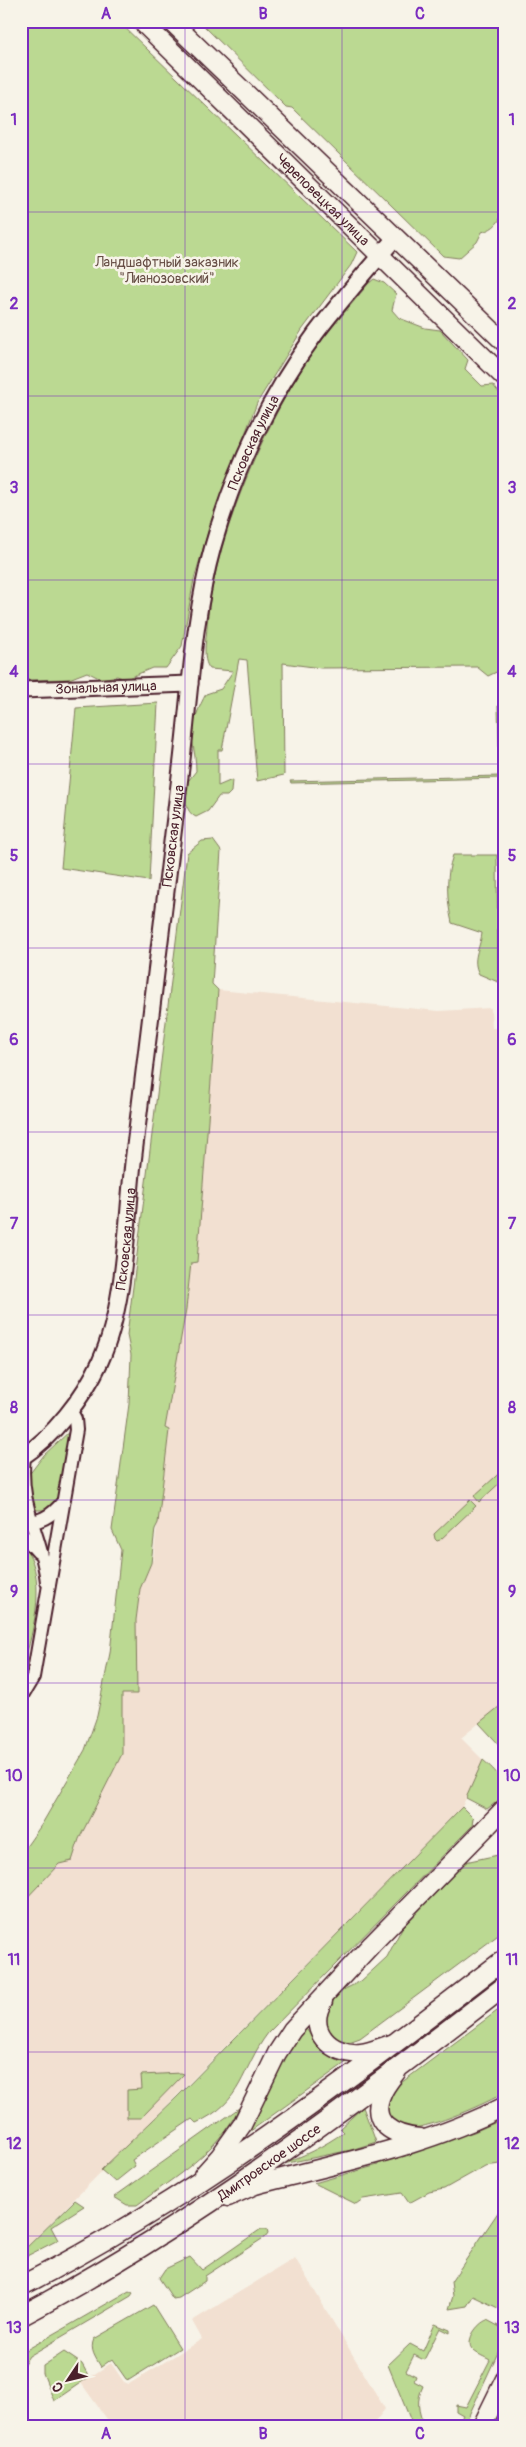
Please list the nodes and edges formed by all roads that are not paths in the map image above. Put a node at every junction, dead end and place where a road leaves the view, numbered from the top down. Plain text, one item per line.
1 (141, 21) edge
2 (171, 21) edge
3 (396, 237) junction
4 (381, 255) junction
5 (505, 343) edge
6 (505, 378) edge
7 (190, 684) junction
8 (21, 690) edge
9 (70, 1410) junction
10 (23, 1457) edge
11 (63, 1502) junction
12 (26, 1524) edge
13 (21, 1534) edge
14 (42, 1560) junction
15 (48, 1597) junction
16 (21, 1697) edge
17 (505, 1808) edge
18 (505, 1959) edge
19 (505, 1986) edge
20 (330, 1988) junction
21 (396, 2042) junction
22 (400, 2067) junction
23 (505, 2106) edge
24 (430, 2138) junction
25 (191, 2188) junction
26 (205, 2208) junction
27 (21, 2286) edge
28 (56, 2298) junction
29 (21, 2316) edge
30 (21, 2324) edge
31 (505, 2379) edge
32 (482, 2426) edge

1 - 4 main road, Череповецкая улица
2 - 3 main road, Череповецкая улица
3 - 4 street, Псковская улица
3 - 5 main road, Череповецкая улица
4 - 6 main road, Череповецкая улица
4 - 7 street, Псковская улица
7 - 8 street, Зональная улица
7 - 9 street, Псковская улица
9 - 10 street, Псковская улица
9 - 11 street
10 - 12 street
11 - 12 street
11 - 15 street
12 - 14 street
13 - 14 street
14 - 15 street
15 - 16 street
17 - 20 main road
18 - 21 main road, Дмитровское шоссе
19 - 22 main road, Дмитровское шоссе
20 - 21 main road
20 - 25 main road
21 - 25 main road, Дмитровское шоссе
22 - 24 main road
22 - 26 main road, Дмитровское шоссе
23 - 24 main road
24 - 26 main road
25 - 27 main road, Дмитровское шоссе
26 - 28 main road, Дмитровское шоссе
28 - 29 main road, Дмитровское шоссе
28 - 30 main road
31 - 32 main road

